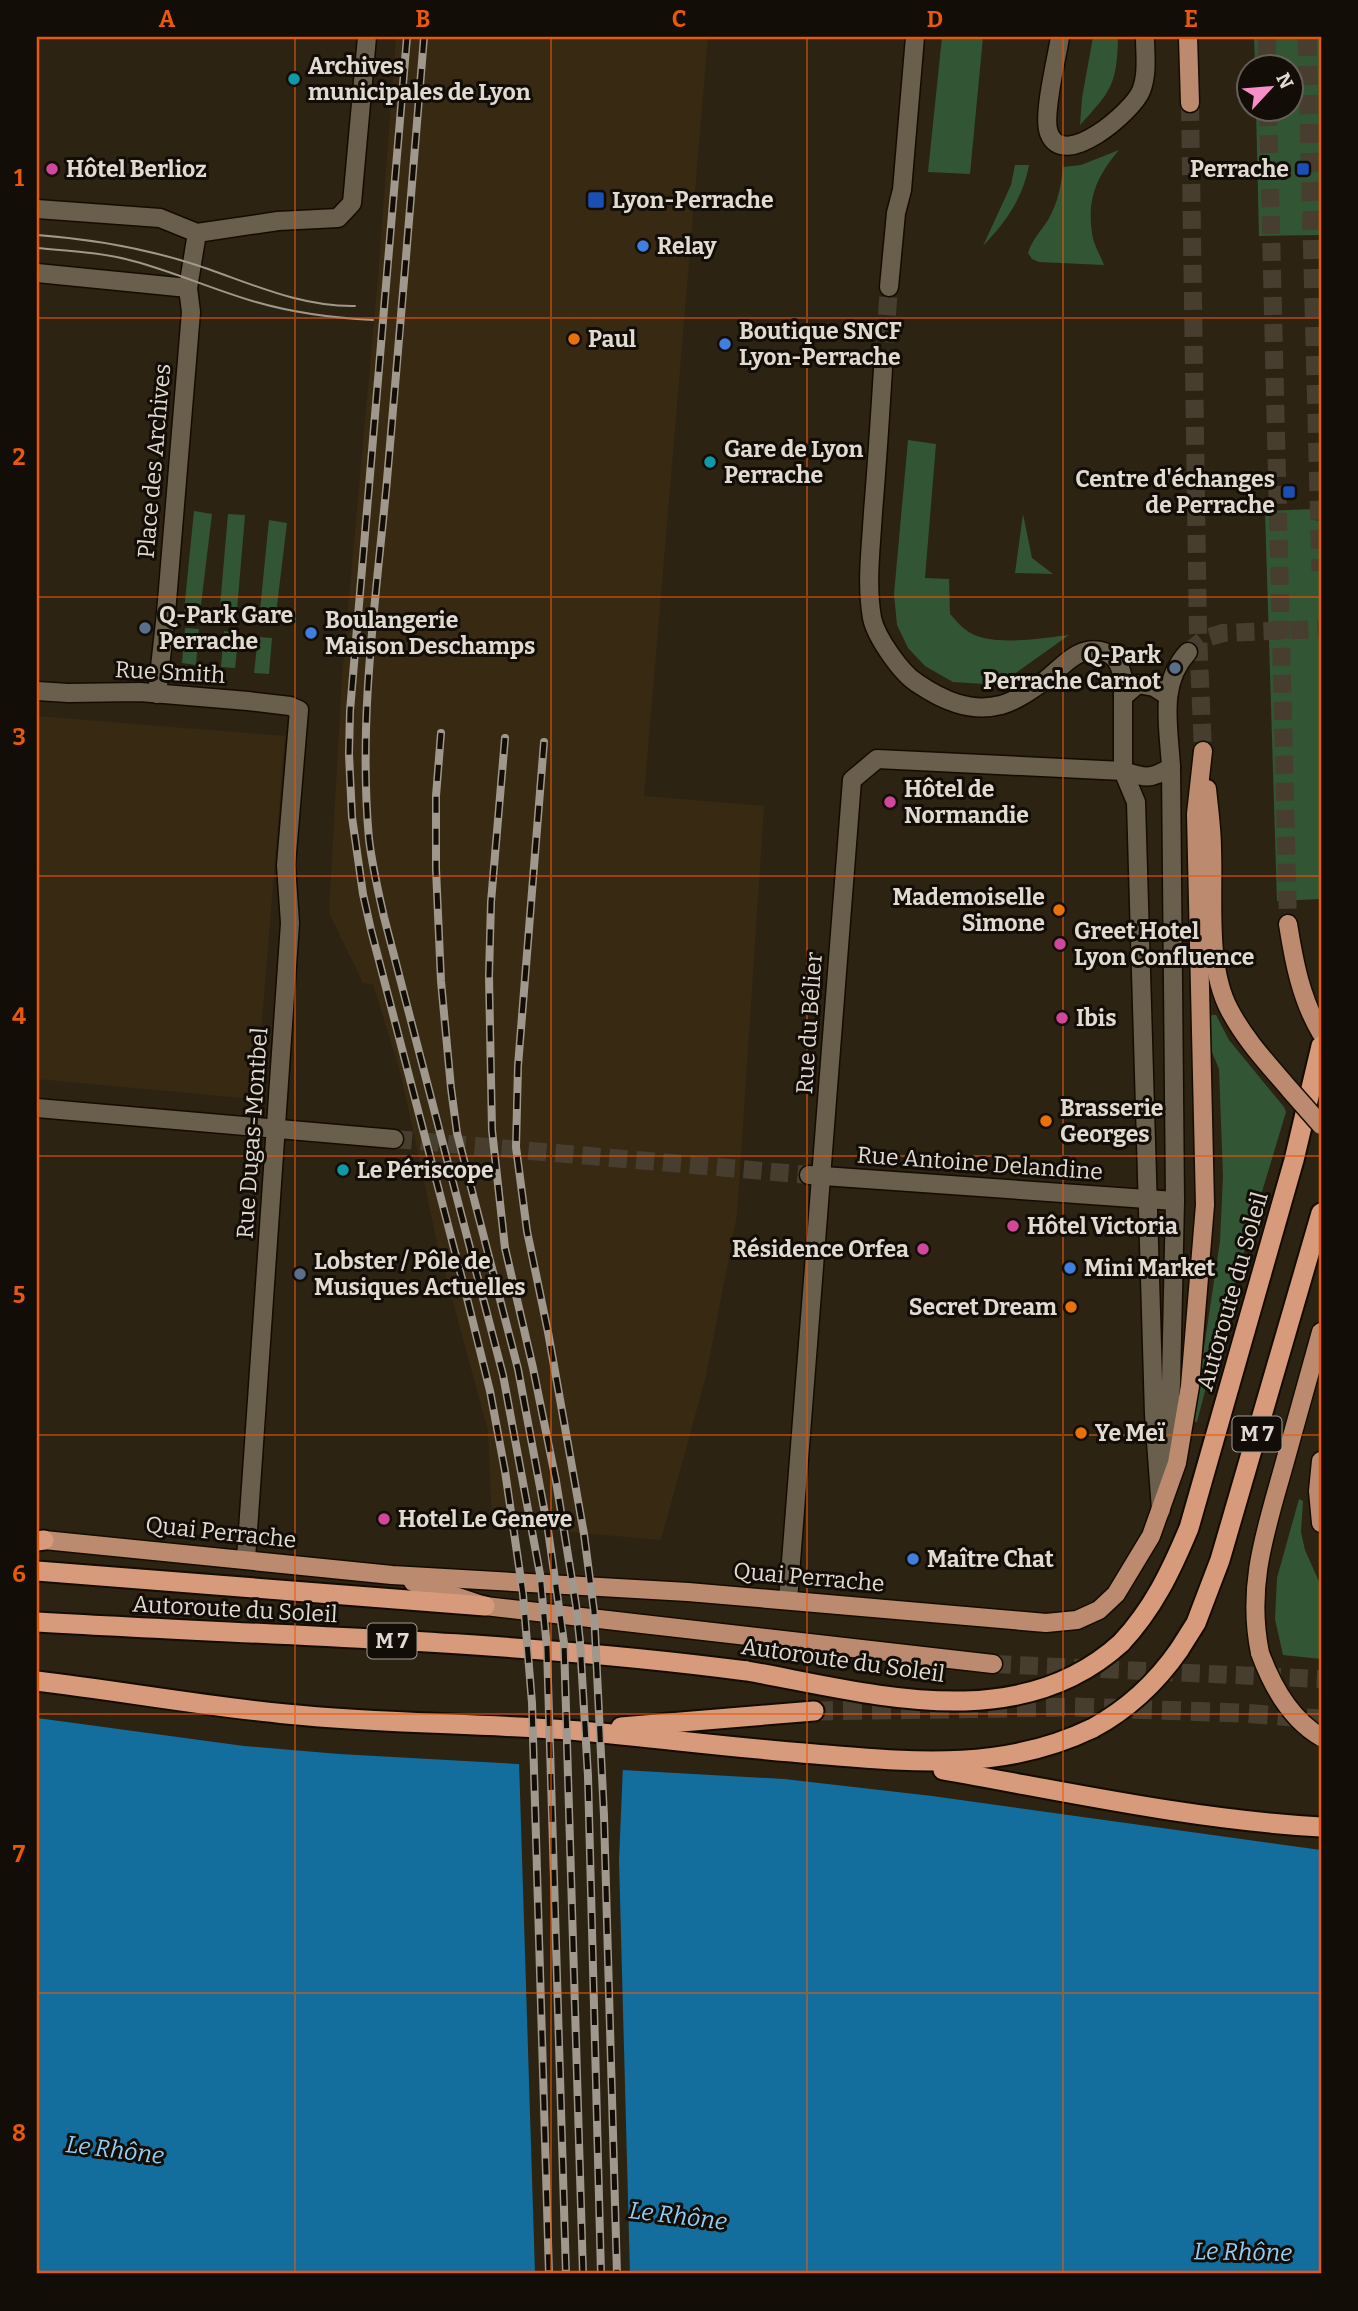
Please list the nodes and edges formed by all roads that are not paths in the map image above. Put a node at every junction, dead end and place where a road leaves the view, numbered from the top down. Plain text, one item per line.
1 (367, 37) edge
2 (915, 37) edge
3 (1060, 37) edge
4 (1145, 37) edge
5 (1188, 37) edge
6 (1190, 103) tunnel mouth
7 (37, 209) edge
8 (197, 233) junction
9 (37, 272) edge
10 (889, 287) tunnel mouth
11 (188, 288) junction
12 (883, 369) tunnel mouth
13 (1188, 652) tunnel mouth
14 (37, 691) edge
15 (157, 694) junction
16 (1168, 696) junction
17 (1123, 697) junction
18 (299, 710) joint
19 (1171, 767) junction
20 (1123, 771) junction
21 (1288, 924) tunnel mouth
22 (1321, 1033) edge
23 (1321, 1046) edge
24 (37, 1108) edge
25 (1321, 1125) edge
26 (276, 1128) junction
27 (394, 1139) tunnel mouth
28 (816, 1175) junction
29 (1148, 1200) junction
30 (1175, 1201) junction
31 (1321, 1213) edge
32 (1321, 1332) edge
33 (1321, 1461) edge
34 (1161, 1510) junction
35 (1321, 1518) edge
36 (41, 1541) edge
37 (246, 1559) junction
38 (37, 1571) edge
39 (392, 1575) junction
40 (788, 1600) junction
41 (485, 1606) junction
42 (37, 1622) edge
43 (993, 1664) tunnel mouth
44 (37, 1681) edge
45 (814, 1711) tunnel mouth
46 (578, 1731) junction
47 (1321, 1737) edge
48 (890, 1760) junction
49 (1321, 1827) edge

1 - 8 street
2 - 10 street
3 - 4 street
5 - 6 main road
7 - 8 street
8 - 11 street, Place des Archives
9 - 11 street
11 - 15 street, Place des Archives
12 - 17 street
13 - 16 street
14 - 15 street, Rue Smith
15 - 18 street, Rue Smith
16 - 17 street
16 - 19 street
17 - 20 street
18 - 26 street, Rue Dugas-Montbel
19 - 20 street, Rue du Bélier
19 - 30 street
20 - 28 street, Rue du Bélier
20 - 29 street
21 - 22 main road
23 - 42 highway, Autoroute du Soleil / M 7, bridge
24 - 26 street
25 - 34 main road, Quai Perrache, bridge
26 - 27 street
26 - 37 street, Rue Dugas-Montbel
28 - 29 street, Rue Antoine Delandine
28 - 40 street, Rue du Bélier
29 - 30 street, Rue Antoine Delandine
29 - 34 street
30 - 34 street
31 - 48 highway, M 7, bridge
32 - 47 main road, bridge
33 - 35 main road
34 - 40 main road, Quai Perrache
36 - 37 main road, Quai Perrache
37 - 39 main road, Quai Perrache
38 - 41 highway
39 - 40 main road, Quai Perrache
39 - 41 main road, Quai Perrache
41 - 43 main road, Quai Perrache
44 - 46 highway, M 7
45 - 46 highway
46 - 48 highway, M 7
48 - 49 highway

